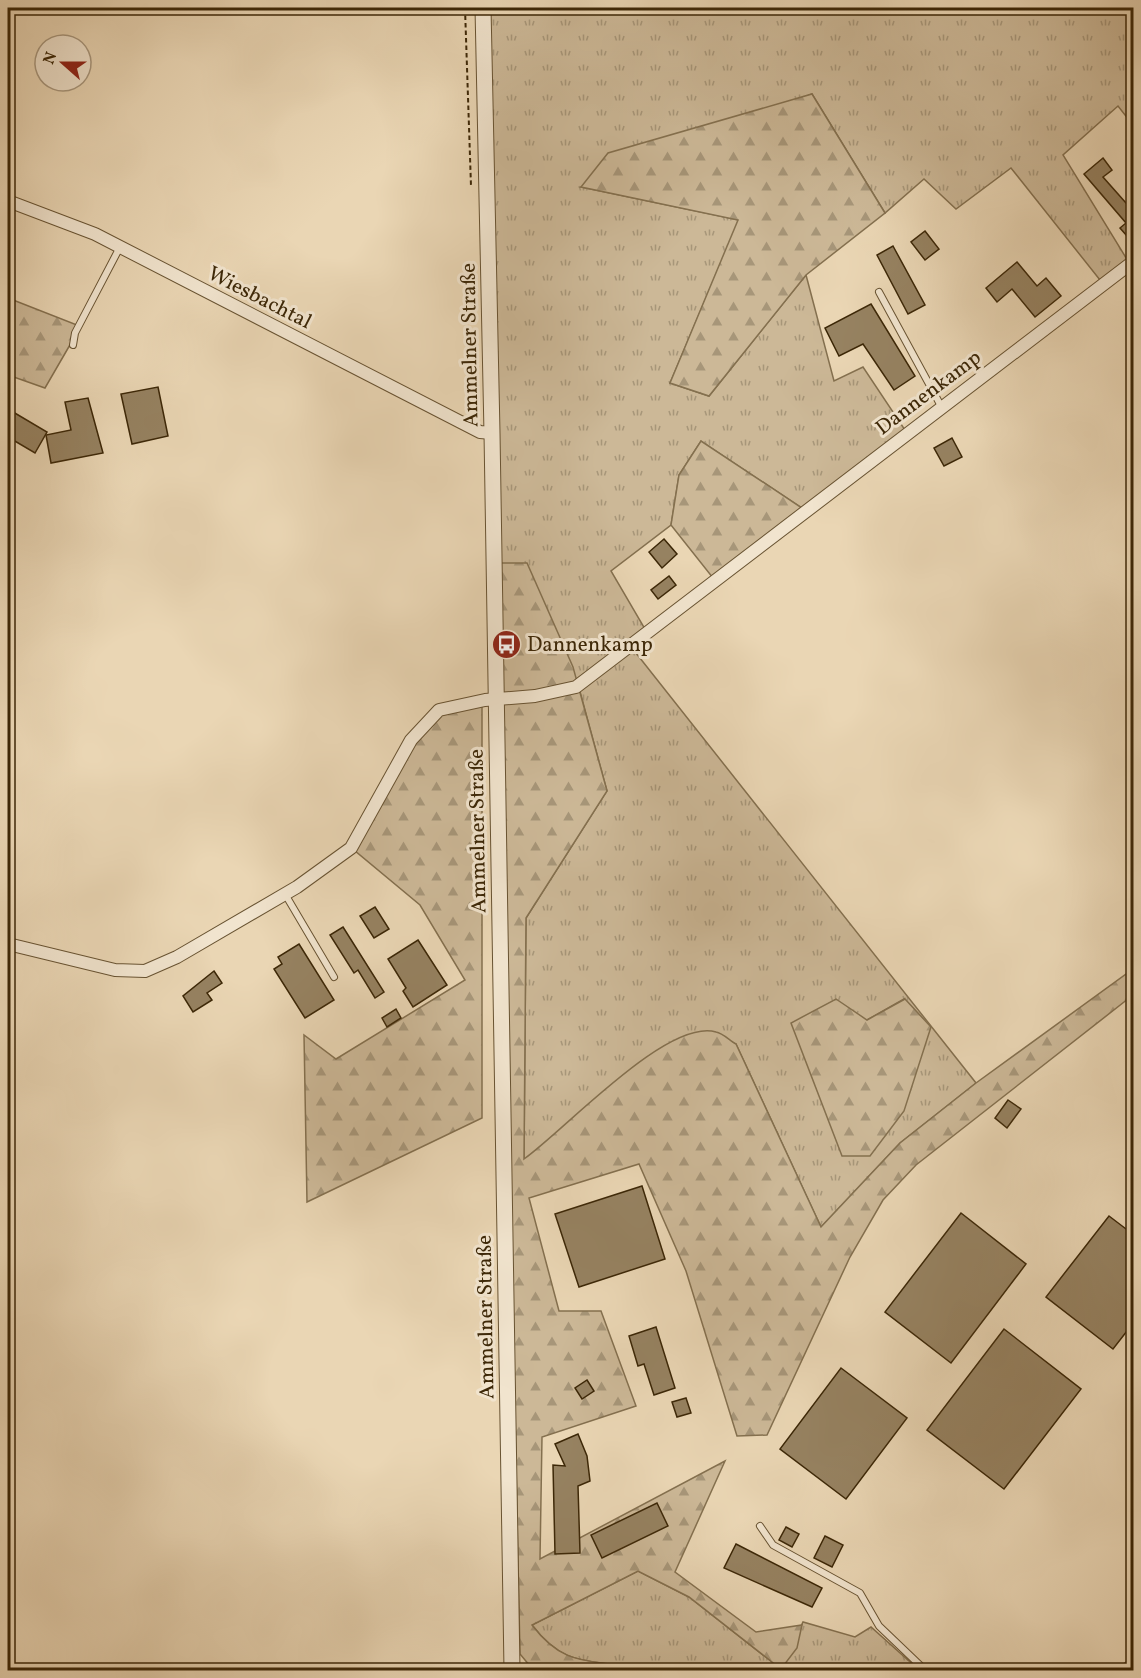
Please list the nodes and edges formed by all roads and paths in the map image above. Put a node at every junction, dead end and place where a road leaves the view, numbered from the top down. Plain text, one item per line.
1 (483, 8) edge
2 (8, 201) edge
3 (120, 247) junction
4 (1134, 261) edge
5 (879, 292) dead end
6 (73, 345) dead end
7 (941, 406) junction
8 (492, 433) junction
9 (496, 700) junction
10 (285, 894) junction
11 (8, 944) edge
12 (334, 976) dead end
13 (760, 1526) dead end
14 (1134, 1664) edge
15 (512, 1671) edge
16 (925, 1671) edge
17 (1126, 1671) edge

1 - 8 street, Ammelner Straße
2 - 3 street, Wiesbachtal
3 - 6 lane
3 - 8 street, Wiesbachtal
4 - 7 street, Dannenkamp
5 - 7 lane
7 - 9 street, Dannenkamp
8 - 9 street, Ammelner Straße
9 - 10 street, Dannenkamp
9 - 15 street, Ammelner Straße
10 - 11 street, Dannenkamp
10 - 12 lane
13 - 16 lane
14 - 17 street

